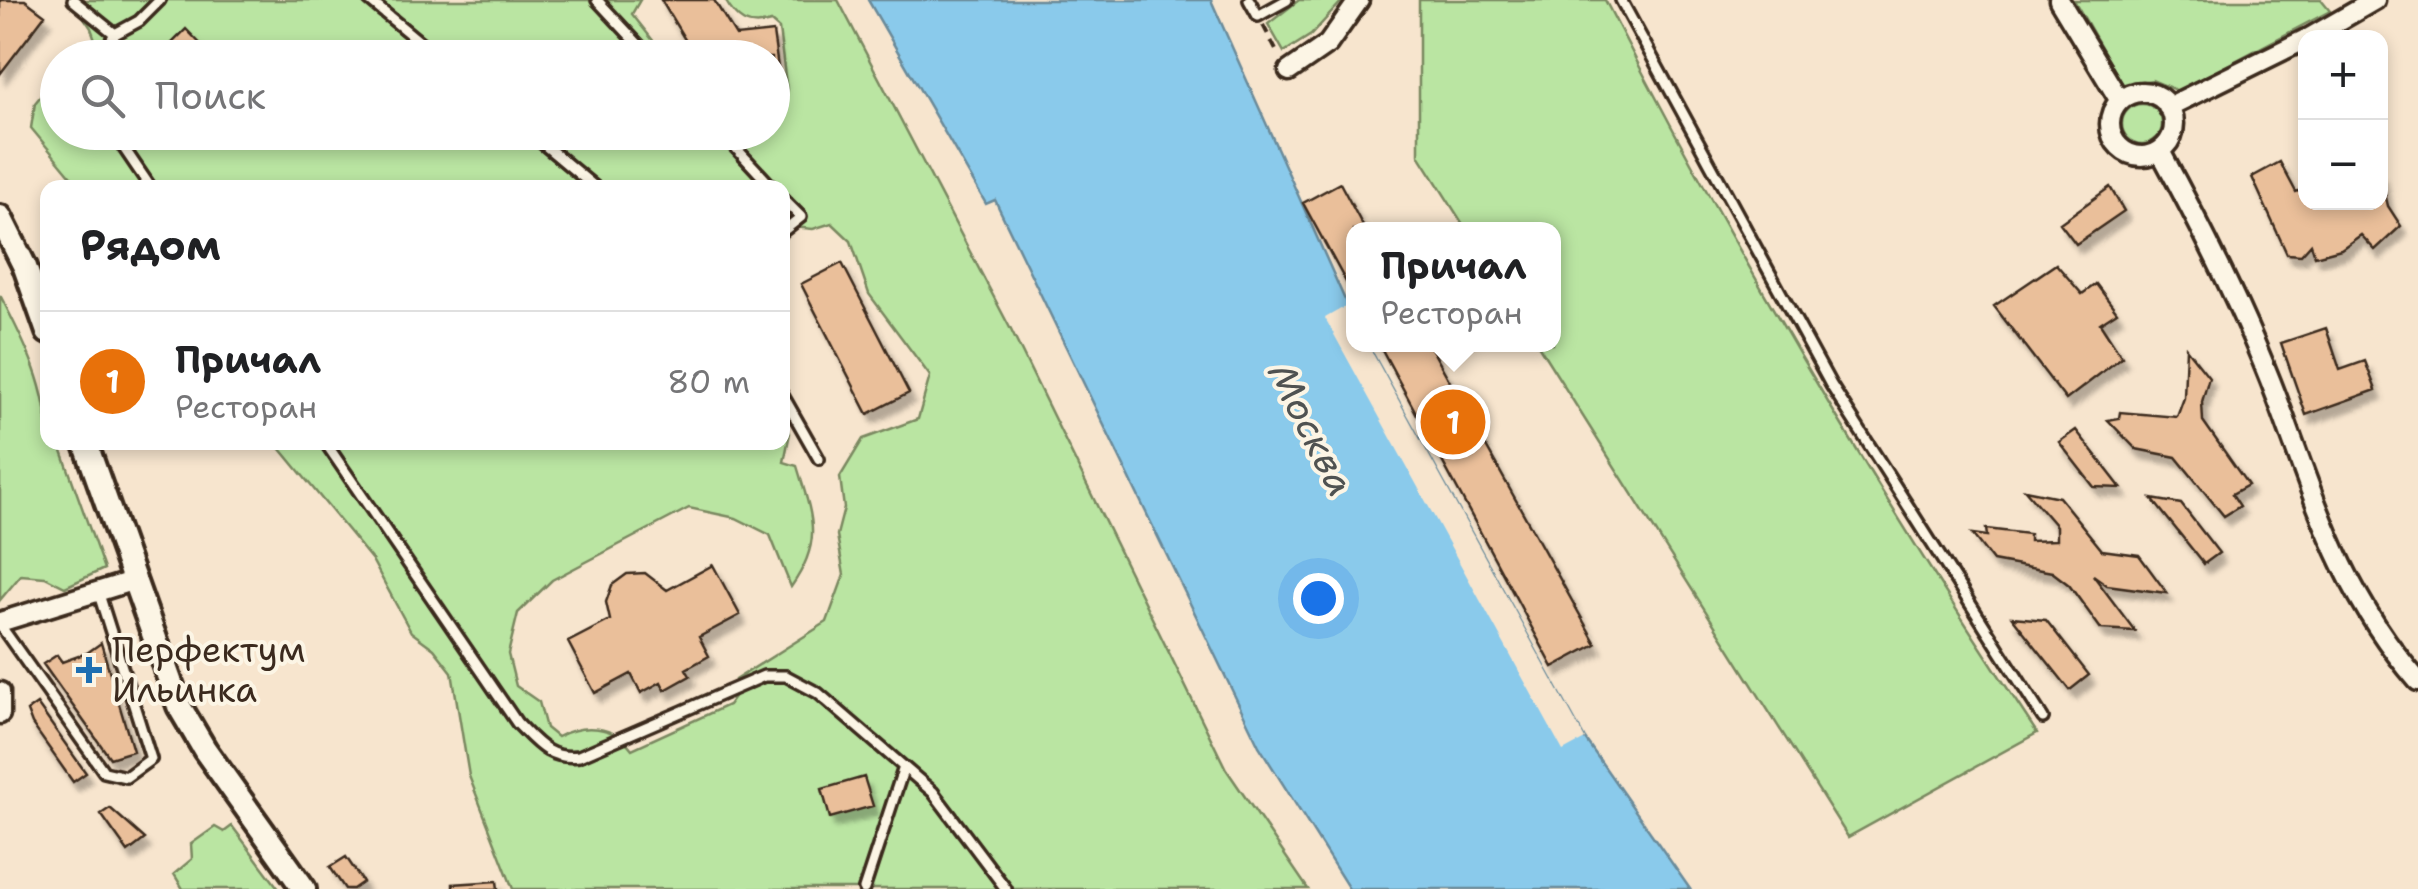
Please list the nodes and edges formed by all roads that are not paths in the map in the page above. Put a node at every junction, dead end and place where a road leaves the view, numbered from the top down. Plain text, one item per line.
1 (74, 0) edge
2 (160, 0) edge
3 (369, 0) edge
4 (597, 0) edge
5 (1249, 0) edge
6 (1287, 0) edge
7 (1359, 0) edge
8 (1621, 0) edge
9 (2058, 0) edge
10 (2375, 0) edge
11 (2321, 30) edge
12 (115, 34) junction
13 (111, 40) edge
14 (417, 40) edge
15 (634, 40) edge
16 (2298, 42) edge
17 (1289, 71) road end
18 (2120, 101) junction
19 (2168, 106) junction
20 (125, 150) edge
21 (551, 150) edge
22 (738, 150) edge
23 (2160, 151) junction
24 (146, 180) edge
25 (586, 180) edge
26 (766, 180) edge
27 (790, 206) edge
28 (0, 217) edge
29 (790, 226) edge
30 (40, 313) edge
31 (790, 408) edge
32 (88, 450) edge
33 (330, 450) edge
34 (819, 459) dead end
35 (132, 580) junction
36 (98, 591) junction
37 (0, 624) edge
38 (2418, 681) edge
39 (0, 692) edge
40 (0, 714) edge
41 (2043, 718) dead end
42 (904, 767) junction
43 (304, 889) edge
44 (864, 889) edge
45 (1006, 889) edge

1 - 12 lane
2 - 12 lane
3 - 14 lane
4 - 15 lane
5 - 6 lane
7 - 17 street
8 - 41 lane
9 - 18 street
10 - 11 street
12 - 13 lane
16 - 19 street
18 - 19 street
18 - 23 street
19 - 23 street
20 - 24 lane
21 - 25 lane
22 - 26 lane
23 - 38 street
27 - 29 lane
28 - 30 main road
31 - 34 lane
32 - 35 main road
33 - 42 lane
35 - 36 street
35 - 43 main road
36 - 37 street
36 - 37 lane
39 - 40 street
42 - 44 lane
42 - 45 lane

